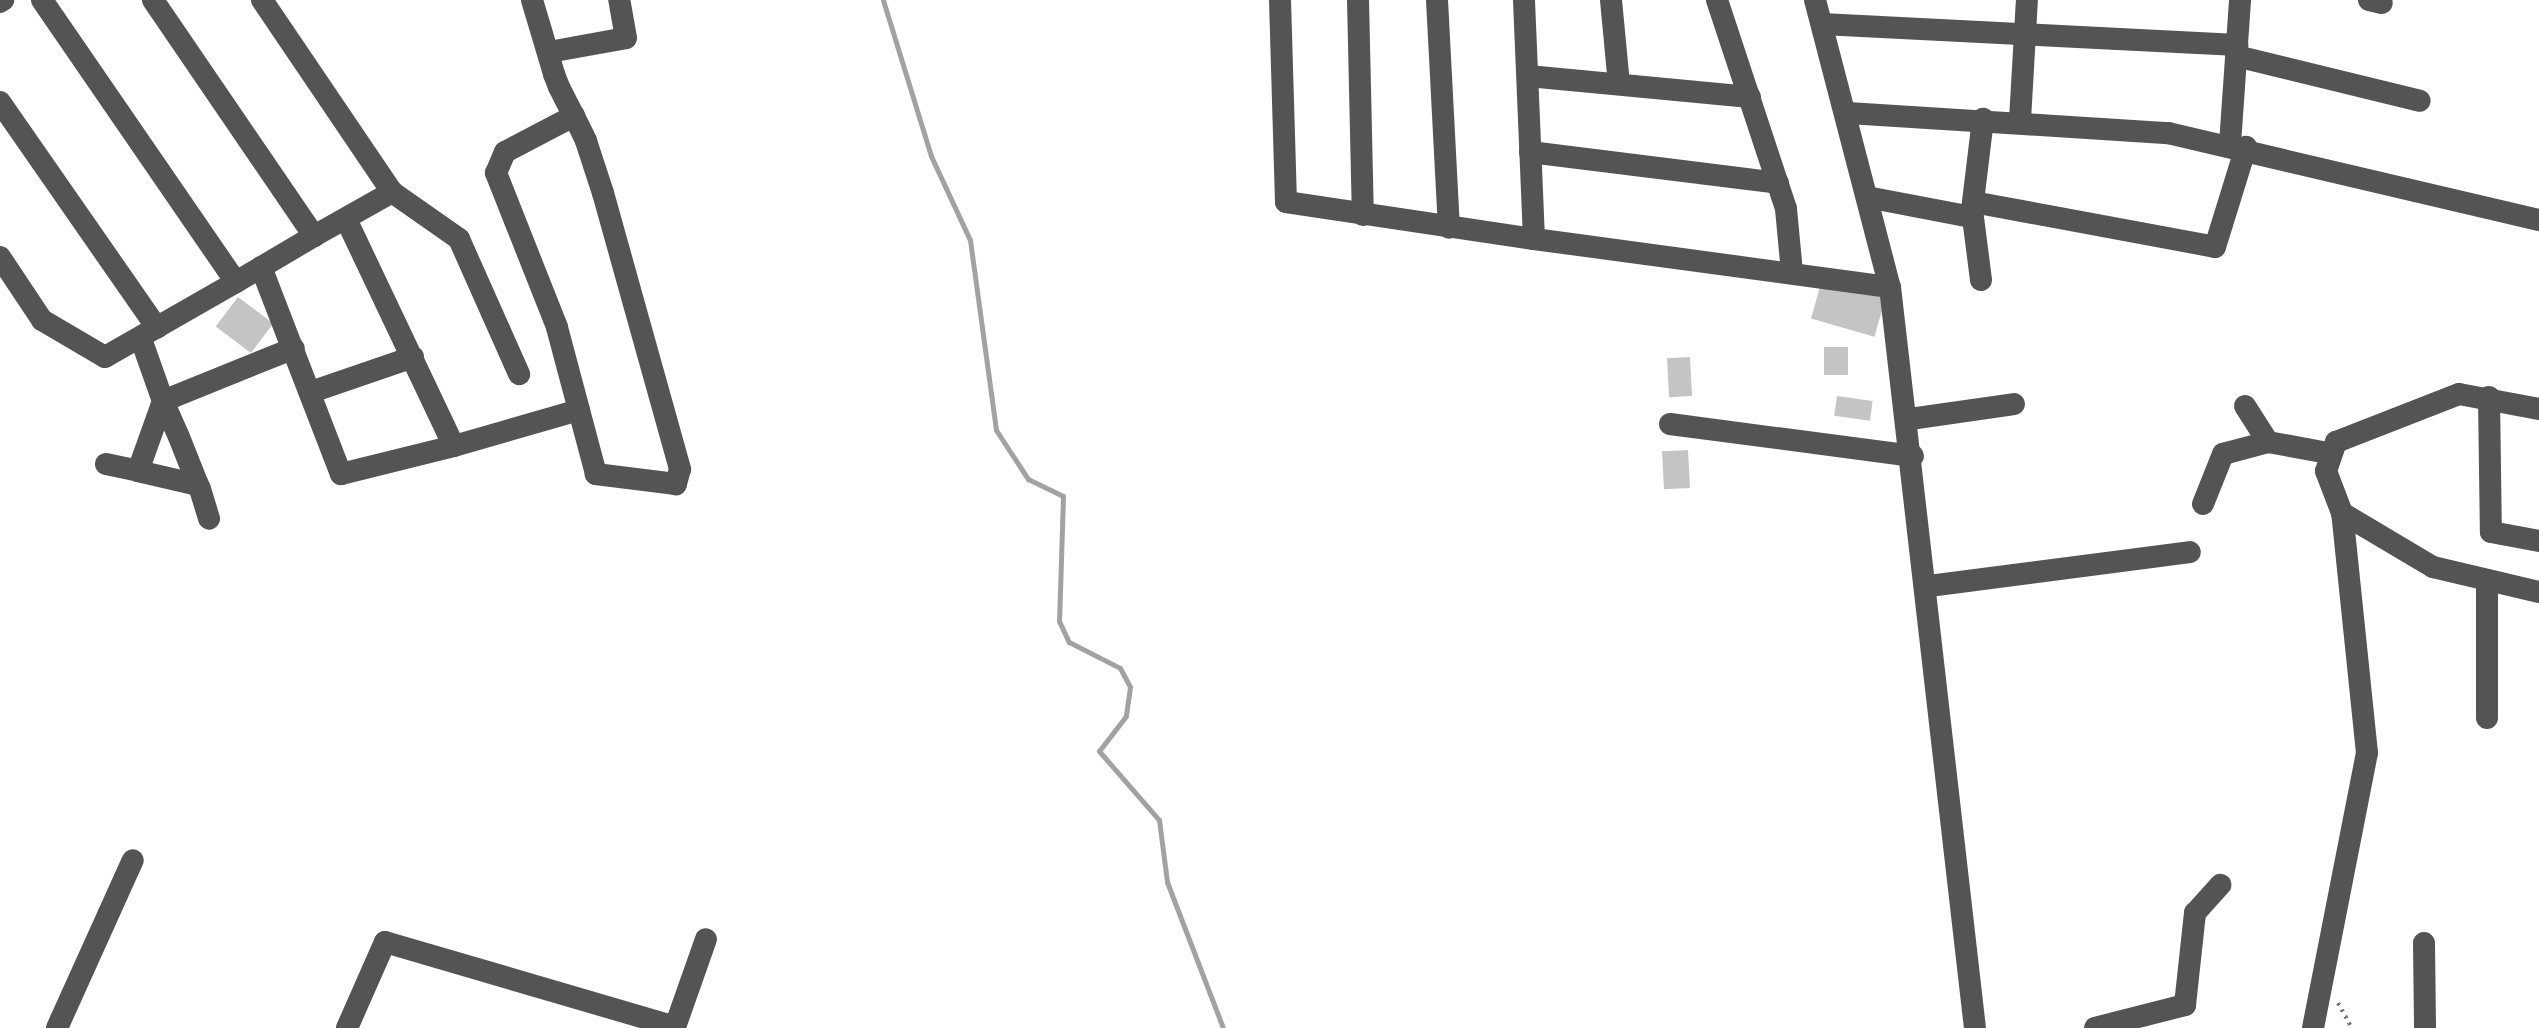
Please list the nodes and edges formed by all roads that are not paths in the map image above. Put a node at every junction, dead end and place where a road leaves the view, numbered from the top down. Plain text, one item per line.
1 (42, 0) edge
2 (153, 0) edge
3 (262, 0) edge
4 (532, 0) edge
5 (619, 0) edge
6 (1280, 0) edge
7 (1358, 0) edge
8 (1438, 0) edge
9 (1524, 0) edge
10 (1611, 0) edge
11 (1717, 0) edge
12 (1815, 0) edge
13 (2027, 0) edge
14 (2240, 0) edge
15 (1822, 24) junction
16 (2024, 30) junction
17 (2236, 51) junction
18 (548, 52) junction
19 (1528, 76) junction
20 (1619, 84) junction
21 (1750, 97) junction
22 (2420, 101) dead end
23 (0, 102) edge
24 (1848, 113) junction
25 (574, 116) junction
26 (1982, 119) junction
27 (2020, 120) junction
28 (2238, 146) junction
29 (1530, 152) junction
30 (1778, 183) junction
31 (392, 192) junction
32 (1872, 198) junction
33 (1973, 209) junction
34 (1363, 215) junction
35 (346, 218) junction
36 (2539, 220) edge
37 (1449, 228) junction
38 (314, 236) junction
39 (1534, 239) junction
40 (0, 257) edge
41 (261, 267) junction
42 (1792, 272) junction
43 (1980, 280) dead end
44 (236, 282) junction
45 (1890, 286) junction
46 (149, 334) junction
47 (294, 348) junction
48 (413, 356) junction
49 (520, 374) dead end
50 (310, 392) junction
51 (2489, 397) junction
52 (163, 401) junction
53 (2014, 404) dead end
54 (2245, 406) dead end
55 (579, 410) junction
56 (2539, 410) edge
57 (1910, 418) junction
58 (1670, 424) dead end
59 (2268, 442) junction
60 (454, 446) junction
61 (2328, 453) junction
62 (1913, 456) junction
63 (106, 464) dead end
64 (138, 471) junction
65 (198, 484) junction
66 (2203, 504) dead end
67 (2342, 513) junction
68 (209, 519) dead end
69 (2539, 541) edge
70 (2190, 552) dead end
71 (2487, 580) junction
72 (1929, 586) junction
73 (2539, 592) edge
74 (2487, 718) dead end
75 (134, 860) dead end
76 (2220, 885) dead end
77 (706, 939) dead end
78 (2424, 943) dead end
79 (58, 1028) edge
80 (348, 1028) edge
81 (1975, 1028) edge
82 (2095, 1028) edge
83 (2313, 1028) edge
84 (2425, 1028) edge

1 - 44 street
2 - 38 street
3 - 31 street
4 - 18 street
5 - 18 street
6 - 34 street
7 - 34 street
8 - 37 street
9 - 19 street
10 - 20 street
11 - 21 street
12 - 15 street
13 - 16 street
14 - 17 street
15 - 16 street
15 - 24 street
16 - 17 street
16 - 27 street
17 - 22 street
17 - 28 street
18 - 25 street
19 - 20 street
19 - 29 street
20 - 21 street
21 - 30 street
23 - 46 street
24 - 26 street
24 - 32 street
25 - 55 street
25 - 55 street
26 - 27 street
26 - 33 street
27 - 28 street
28 - 33 street
28 - 36 street
29 - 30 street
29 - 39 street
30 - 42 street
31 - 35 street
31 - 49 street
32 - 33 street
32 - 45 street
33 - 43 street
34 - 37 street
35 - 38 street
35 - 48 street
37 - 39 street
38 - 41 street
39 - 42 street
40 - 46 street
41 - 44 street
41 - 47 street
42 - 45 street
44 - 46 street
45 - 57 street
46 - 52 street
47 - 50 street
47 - 52 street
48 - 50 street
48 - 60 street
50 - 60 street
51 - 56 street
51 - 61 street
51 - 69 street
52 - 64 street
52 - 65 street
53 - 57 street
54 - 59 street
55 - 60 street
57 - 62 street
58 - 62 street
59 - 61 street
59 - 66 street
61 - 67 street
62 - 72 street
63 - 64 street
64 - 65 street
65 - 68 street
67 - 71 street
67 - 83 street
70 - 72 street
71 - 73 street
71 - 74 street
72 - 81 street
75 - 79 street
76 - 82 street
77 - 80 street
78 - 84 street

